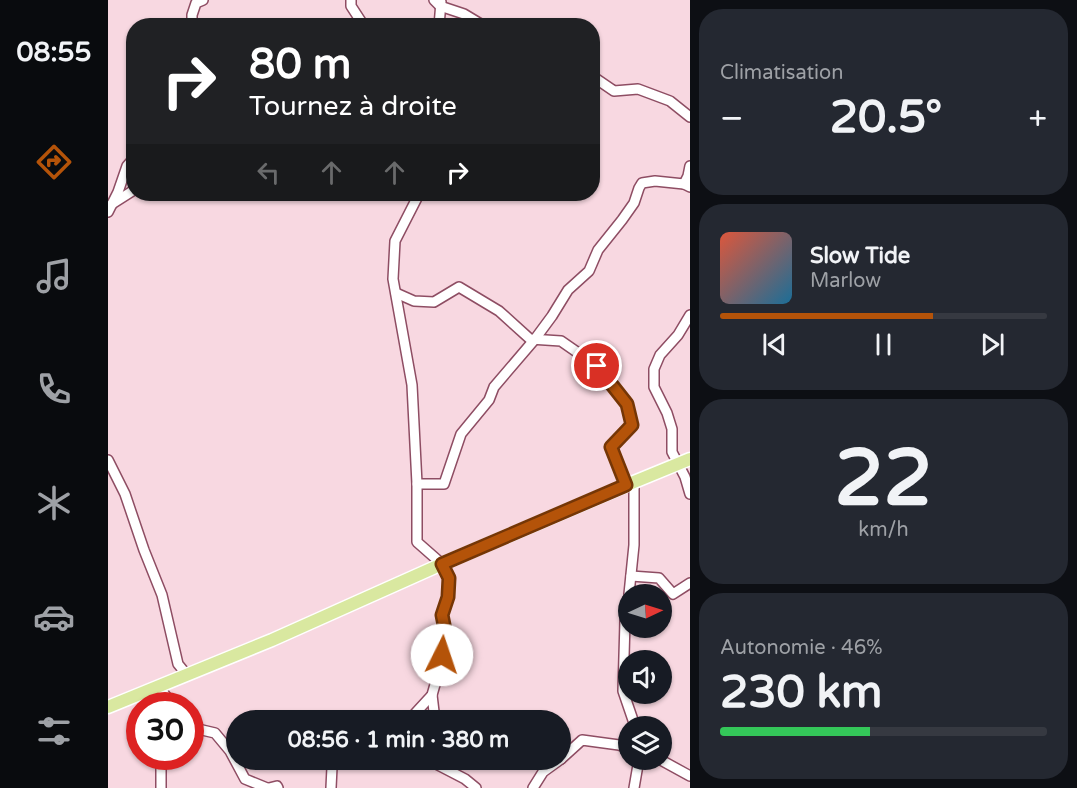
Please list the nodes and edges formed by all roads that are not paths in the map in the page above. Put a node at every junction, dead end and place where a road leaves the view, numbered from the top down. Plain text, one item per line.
1 (203, 0) edge
2 (351, 0) edge
3 (438, 2) edge
4 (192, 18) edge
5 (359, 18) edge
6 (439, 18) edge
7 (471, 18) edge
8 (600, 81) edge
9 (690, 117) edge
10 (690, 166) edge
11 (126, 171) edge
12 (688, 180) edge
13 (126, 196) edge
14 (415, 201) edge
15 (110, 208) edge
16 (396, 293) junction
17 (690, 315) edge
18 (535, 339) junction
19 (108, 460) edge
20 (684, 462) edge
21 (108, 477) edge
22 (630, 483) junction
23 (417, 484) junction
24 (121, 486) junction
25 (690, 494) edge
26 (442, 564) junction
27 (632, 576) junction
28 (690, 583) edge
29 (631, 584) edge
30 (625, 638) edge
31 (187, 675) junction
32 (158, 686) junction
33 (159, 692) edge
34 (163, 692) edge
35 (432, 695) junction
36 (108, 706) edge
37 (418, 710) edge
38 (434, 710) edge
39 (632, 716) edge
40 (204, 730) edge
41 (618, 746) edge
42 (571, 750) edge
43 (672, 766) edge
44 (161, 770) edge
45 (332, 770) edge
46 (448, 770) edge
47 (546, 770) edge
48 (637, 770) edge
49 (690, 776) edge
50 (161, 788) edge
51 (268, 788) edge
52 (278, 788) edge
53 (331, 788) edge
54 (476, 788) edge
55 (533, 788) edge
56 (634, 788) edge

1 - 4 street
2 - 5 street
3 - 6 street
3 - 7 street
8 - 9 street
10 - 12 street
11 - 15 street
12 - 18 street
13 - 15 street
14 - 16 street
16 - 18 street
16 - 23 street
17 - 20 street
18 - 22 street
18 - 23 street
19 - 24 street
20 - 22 main road
20 - 25 street
21 - 24 street
22 - 26 main road
22 - 27 street
23 - 26 street
24 - 31 street
26 - 31 main road
26 - 35 street
27 - 28 street
27 - 29 street
30 - 39 street
31 - 32 main road
32 - 33 street
32 - 34 street
32 - 36 main road
35 - 37 street
35 - 38 street
40 - 51 street
41 - 42 street
43 - 49 street
44 - 50 street
45 - 53 street
46 - 54 street
47 - 55 street
48 - 56 street
51 - 52 street

